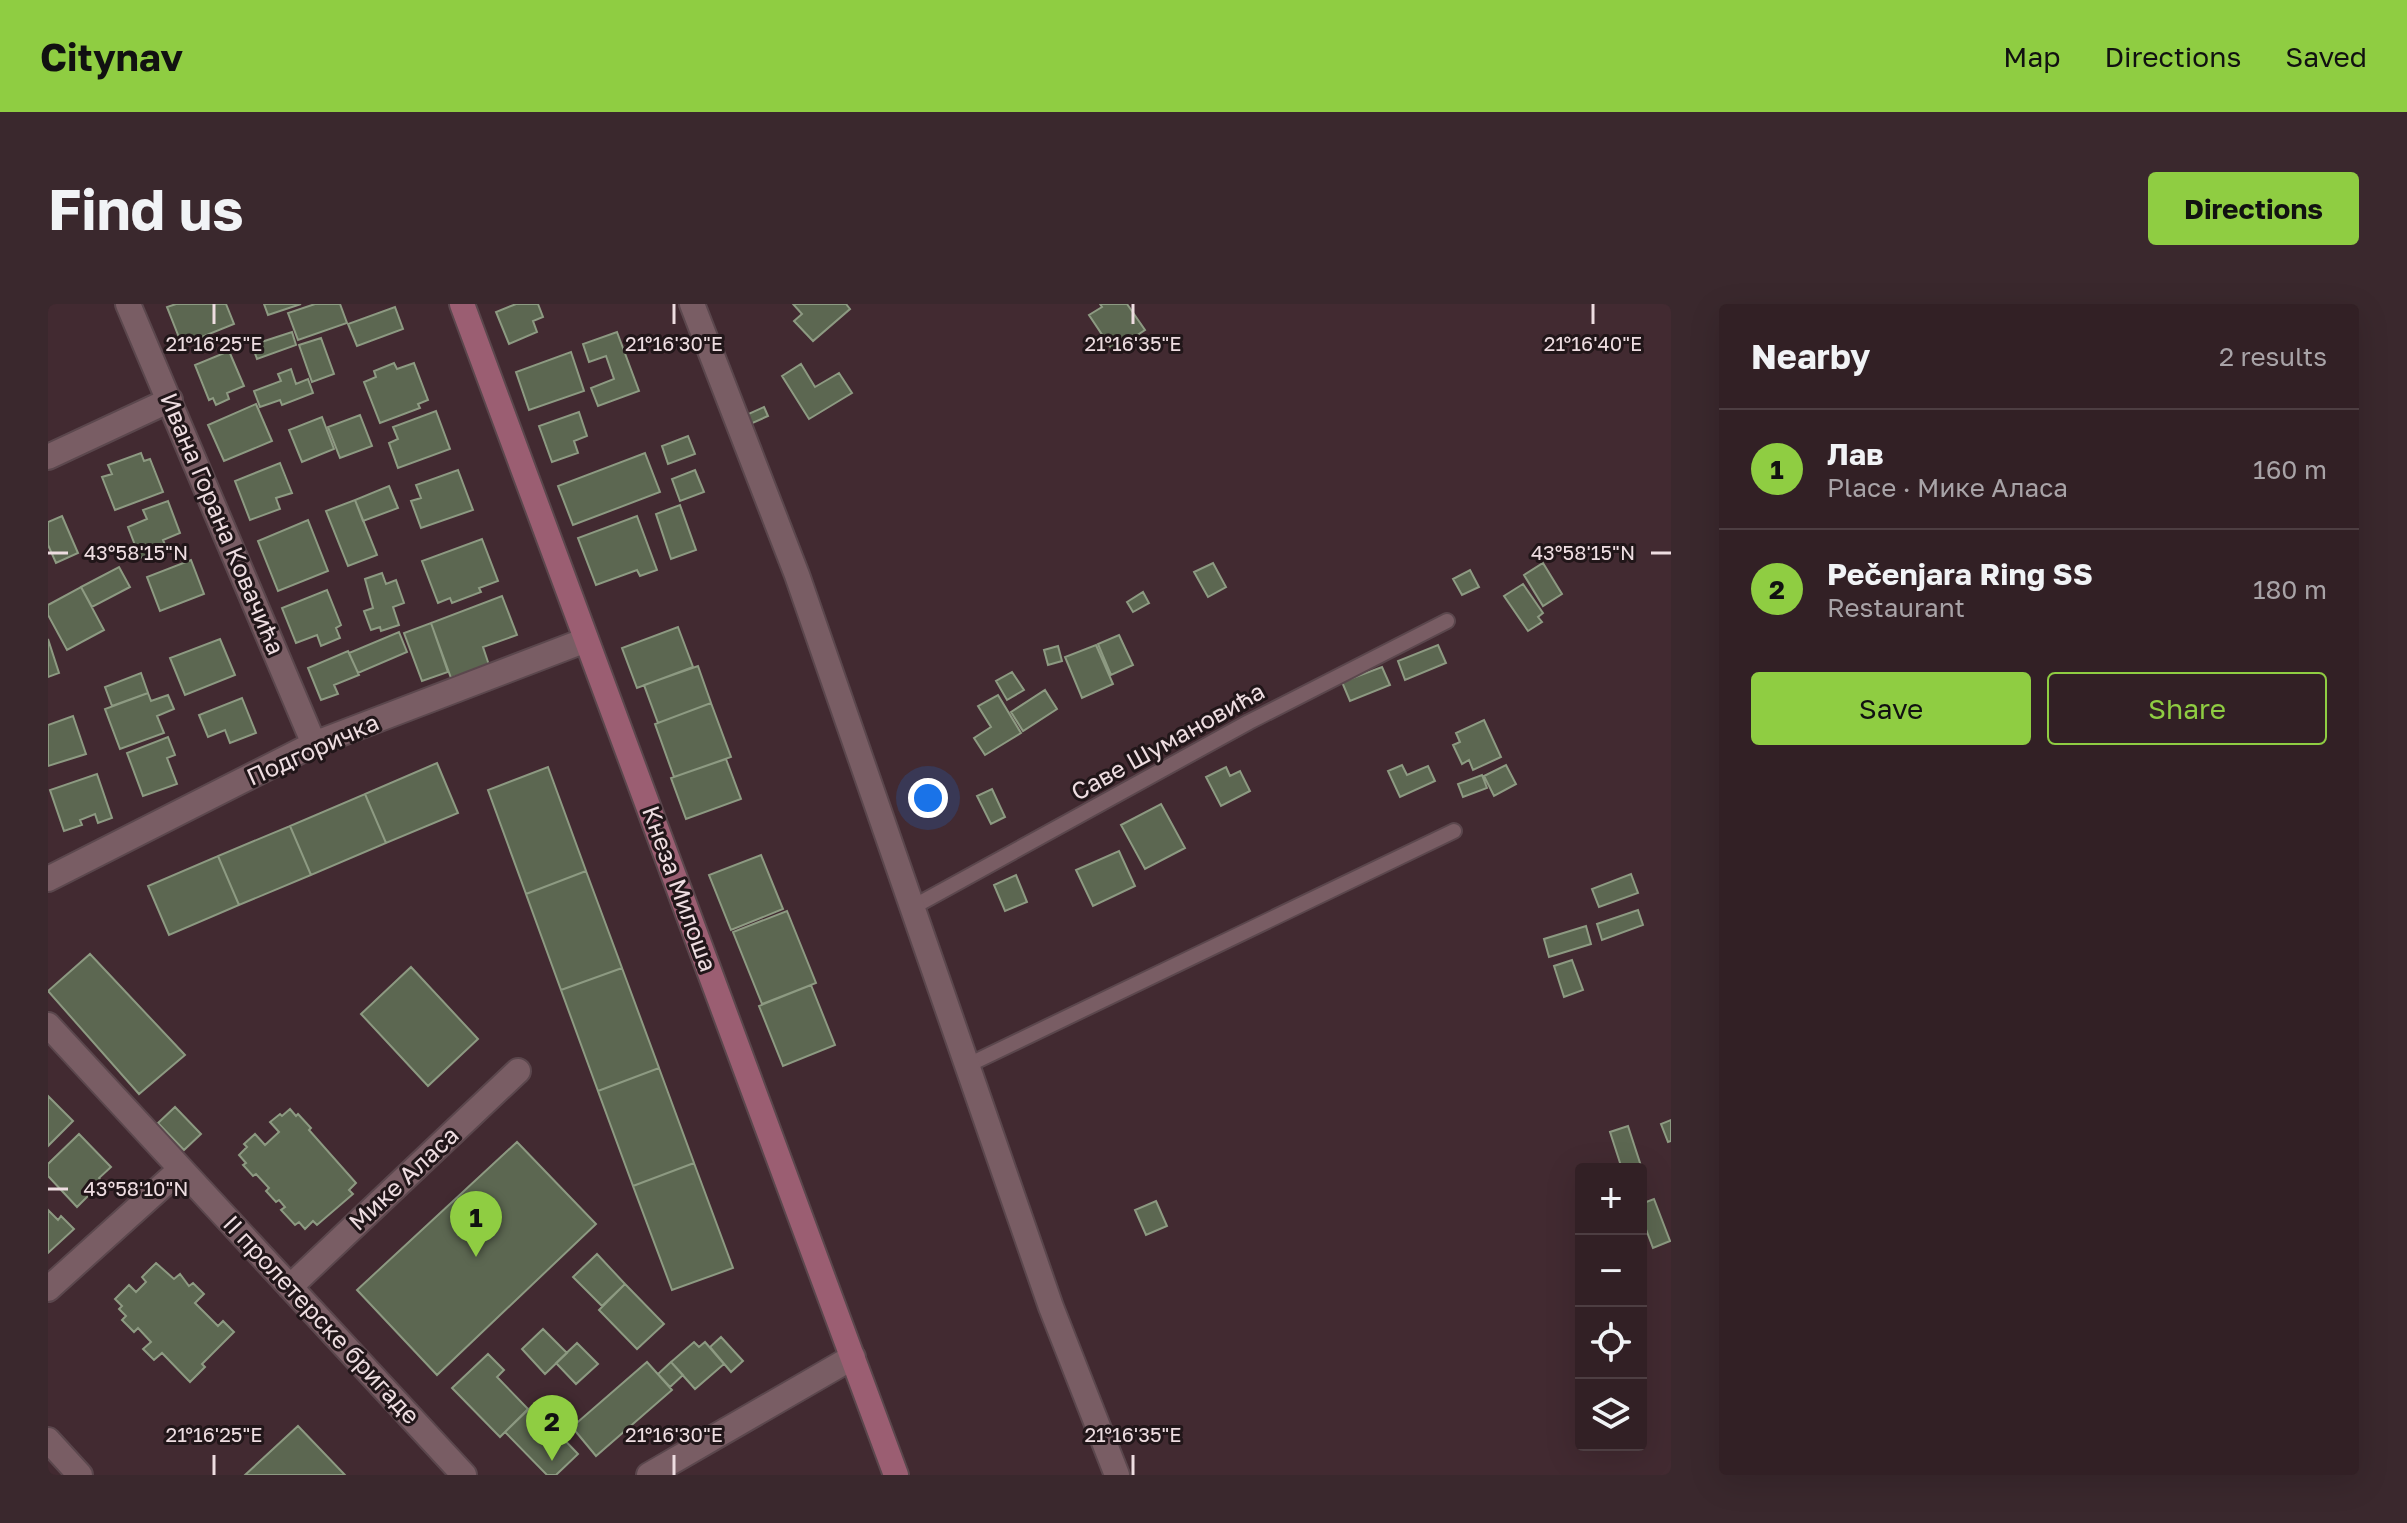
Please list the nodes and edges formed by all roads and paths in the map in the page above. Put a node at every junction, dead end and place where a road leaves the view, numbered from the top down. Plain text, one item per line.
1 (128, 304) edge
2 (462, 304) edge
3 (692, 304) edge
4 (170, 400) junction
5 (48, 457) edge
6 (1447, 621) dead end
7 (586, 640) junction
8 (314, 744) junction
9 (1454, 831) dead end
10 (48, 879) edge
11 (913, 907) junction
12 (48, 1025) edge
13 (966, 1066) junction
14 (518, 1071) dead end
15 (181, 1169) junction
16 (290, 1287) junction
17 (48, 1289) edge
18 (853, 1357) junction
19 (48, 1440) edge
20 (80, 1475) edge
21 (464, 1475) edge
22 (649, 1475) edge
23 (896, 1475) edge
24 (1117, 1475) edge

1 - 4 street, Ивана Горана Ковачића
2 - 7 main road, Кнеза Милоша
3 - 11 street
4 - 5 street
4 - 8 street, Ивана Горана Ковачића
6 - 11 lane, Саве Шумановића
7 - 8 street, Подгоричка
7 - 18 main road, Кнеза Милоша
8 - 10 street, Подгоричка
9 - 13 lane
11 - 13 street
12 - 15 street, II пролетерске бригаде
13 - 24 street
14 - 16 street, Мике Аласа
15 - 16 street, II пролетерске бригаде
15 - 17 street
16 - 21 street, II пролетерске бригаде
18 - 22 street
18 - 23 main road, Кнеза Милоша
19 - 20 street

